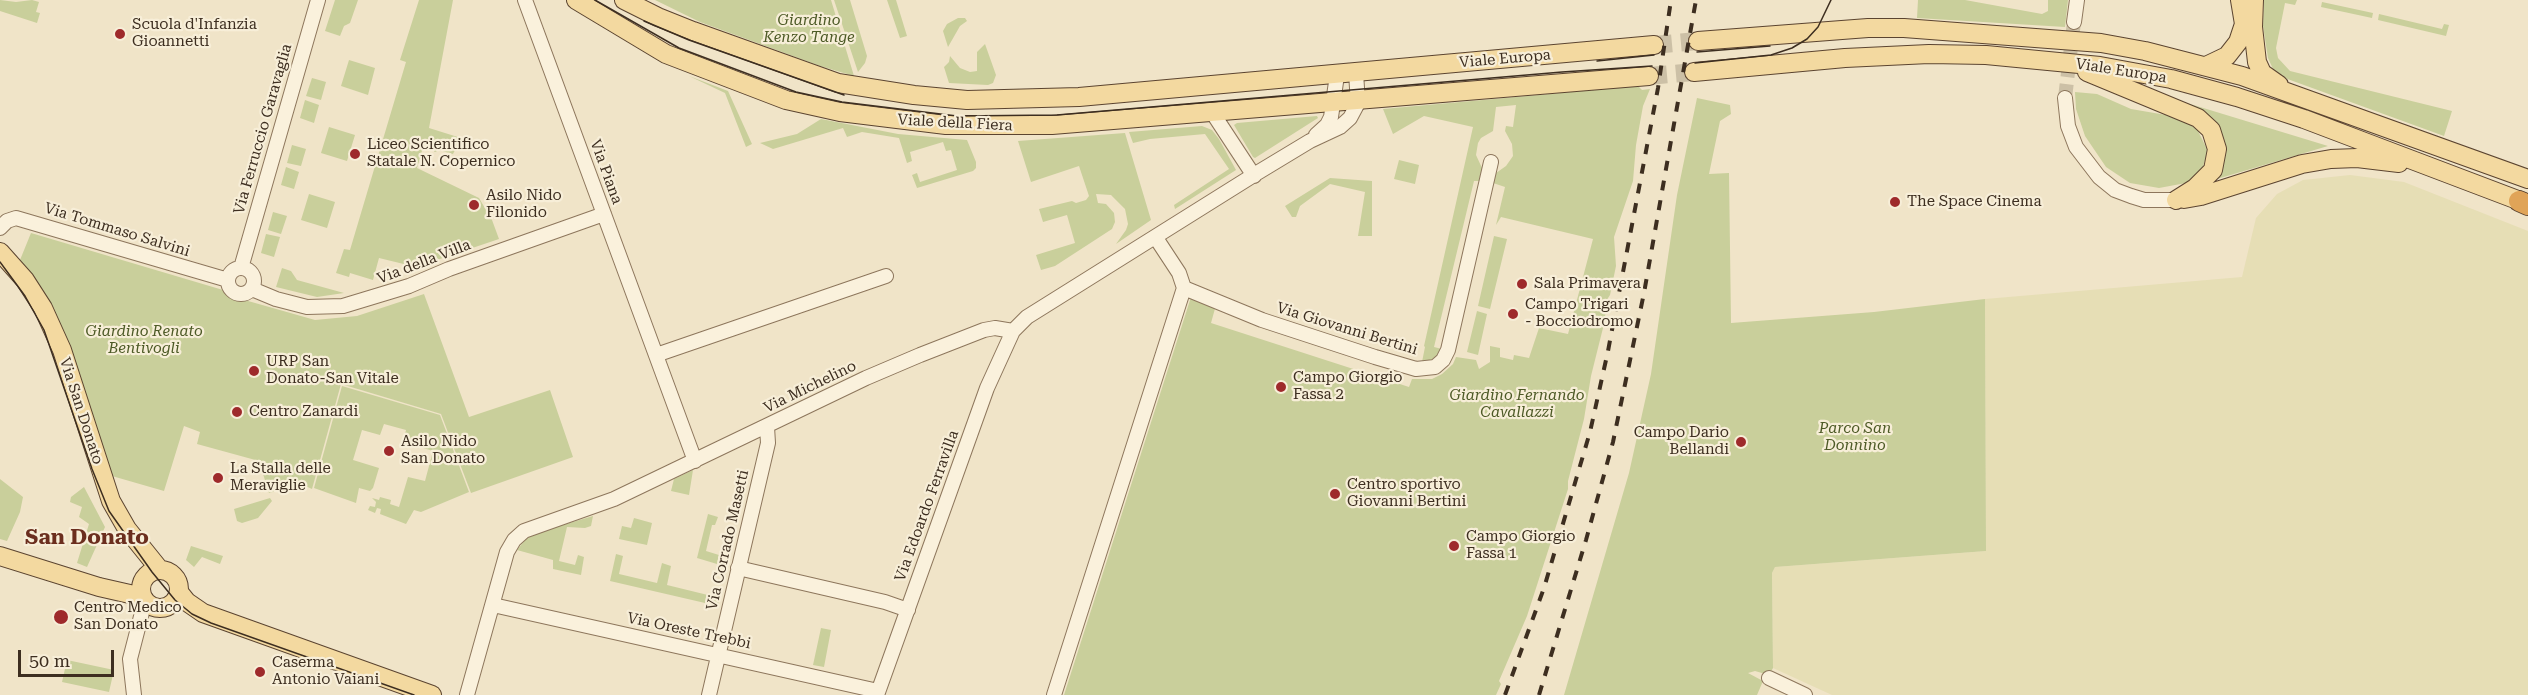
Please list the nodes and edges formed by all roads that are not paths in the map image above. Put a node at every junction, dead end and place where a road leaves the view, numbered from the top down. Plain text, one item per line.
1 (318, 0) edge
2 (525, 0) edge
3 (576, 0) edge
4 (624, 0) edge
5 (2078, 0) edge
6 (2240, 0) edge
7 (2254, 0) edge
8 (2074, 22) tunnel mouth
9 (1698, 41) tunnel mouth
10 (1654, 45) tunnel mouth
11 (2044, 60) junction
12 (2206, 66) junction
13 (1694, 72) tunnel mouth
14 (1356, 73) junction
15 (1337, 75) junction
16 (1649, 76) tunnel mouth
17 (2065, 98) tunnel mouth
18 (1359, 100) junction
19 (1333, 102) junction
20 (1212, 112) junction
21 (1310, 141) junction
22 (2432, 144) junction
23 (1491, 162) dead end
24 (2430, 168) junction
25 (1254, 176) junction
26 (2528, 179) edge
27 (2176, 200) junction
28 (2525, 203) edge
29 (604, 214) junction
30 (0, 228) edge
31 (1156, 238) junction
32 (0, 252) edge
33 (241, 268) junction
34 (886, 276) dead end
35 (228, 280) junction
36 (1184, 288) junction
37 (252, 289) junction
38 (1013, 331) junction
39 (656, 355) junction
40 (766, 427) junction
41 (695, 461) junction
42 (0, 556) edge
43 (738, 568) junction
44 (160, 570) junction
45 (178, 592) junction
46 (144, 599) junction
47 (493, 605) junction
48 (908, 610) junction
49 (718, 655) junction
50 (1769, 678) dead end
51 (878, 693) edge
52 (134, 695) edge
53 (432, 695) edge
54 (467, 695) edge
55 (709, 695) edge
56 (1054, 695) edge
57 (1805, 695) edge

1 - 33 street, Via Ferruccio Garavaglia
2 - 29 street, Via Piana
3 - 20 main road, Viale della Fiera
4 - 15 main road, Viale della Fiera
5 - 8 street
6 - 12 main road
7 - 22 main road
9 - 12 main road, Viale Europa
10 - 14 main road, Viale Europa
11 - 13 main road, Viale Europa
11 - 24 main road, Viale Europa
11 - 27 main road
12 - 22 main road, Viale Europa
14 - 15 main road, Viale della Fiera
14 - 18 street
15 - 19 street
16 - 18 main road, Viale Europa
17 - 27 street
18 - 19 main road, Viale della Fiera
18 - 21 street
19 - 20 main road, Viale della Fiera
19 - 21 street
20 - 25 street
21 - 25 street
22 - 26 main road, Viale Europa
23 - 36 street, Via Giovanni Bertini
24 - 27 main road
24 - 28 main road, Viale Europa
25 - 31 street
29 - 37 street, Via della Villa
29 - 39 street, Via Piana
30 - 35 street, Via Tommaso Salvini
31 - 36 street
31 - 38 street
32 - 44 main road, Via San Donato
33 - 35 street
33 - 37 street
34 - 39 street
35 - 37 street
36 - 56 street
38 - 40 street, Via Michelino
38 - 48 street, Via Edoardo Ferravilla
39 - 41 street, Via Piana
40 - 41 street, Via Michelino
40 - 43 street, Via Corrado Masetti
41 - 47 street, Via Michelino
42 - 46 main road
43 - 48 street
43 - 49 street, Via Corrado Masetti
44 - 45 main road
44 - 46 main road
45 - 46 main road
45 - 53 main road
46 - 52 street
47 - 49 street, Via Oreste Trebbi
47 - 54 street, Via Michelino
48 - 51 street, Via Edoardo Ferravilla
49 - 51 street, Via Oreste Trebbi
49 - 55 street, Via Corrado Masetti
50 - 57 street

